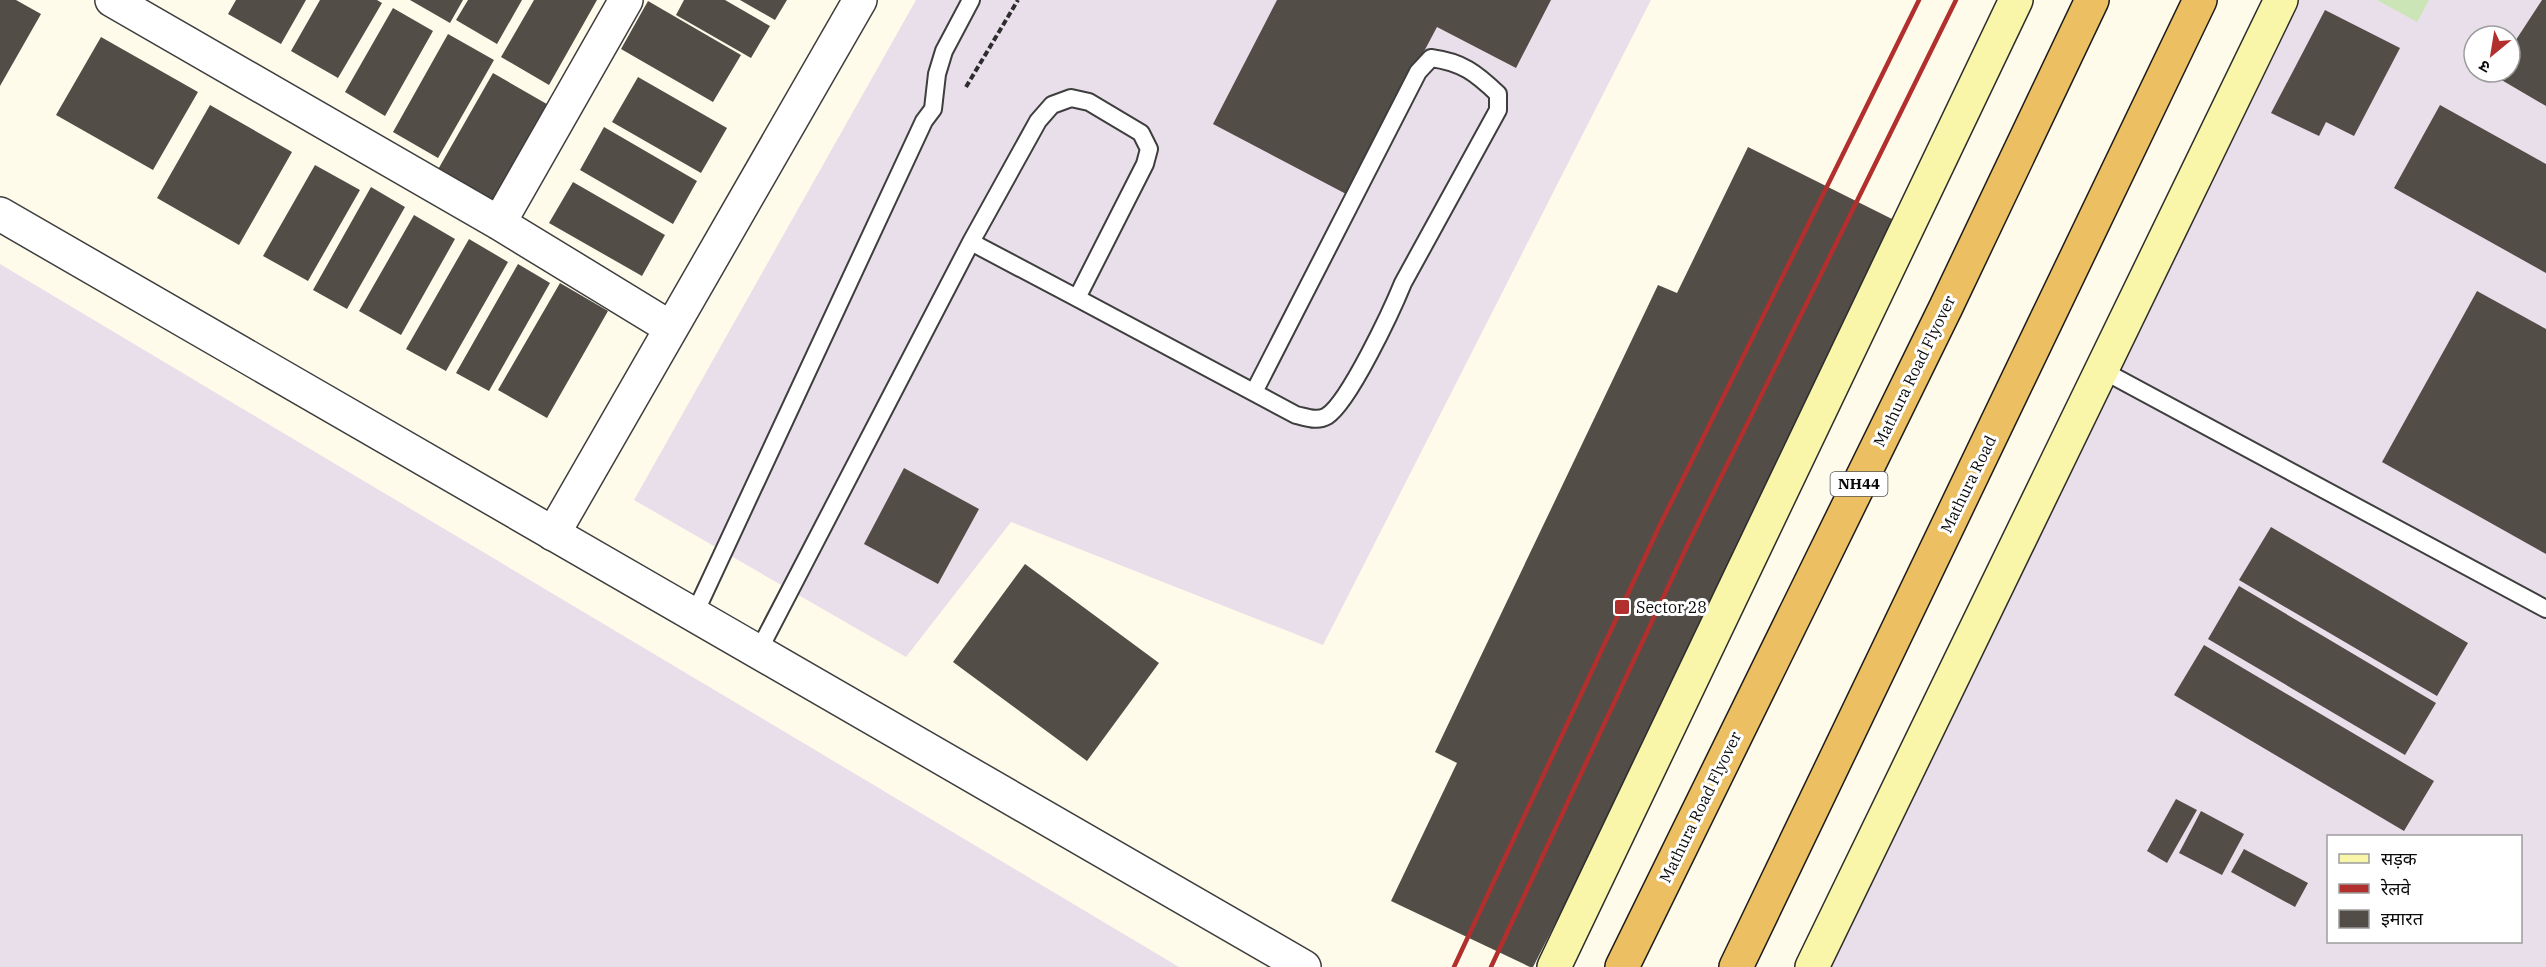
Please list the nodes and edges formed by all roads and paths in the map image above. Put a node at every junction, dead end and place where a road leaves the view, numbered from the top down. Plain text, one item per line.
1 (112, 0) edge
2 (626, 0) edge
3 (860, 0) edge
4 (971, 0) edge
5 (1018, 0) edge
6 (2016, 0) edge
7 (2092, 0) edge
8 (2200, 0) edge
9 (2281, 0) edge
10 (933, 109) junction
11 (0, 214) edge
12 (499, 223) junction
13 (971, 242) junction
14 (1077, 298) junction
15 (672, 328) junction
16 (2102, 370) junction
17 (1254, 392) junction
18 (553, 534) junction
19 (2546, 609) edge
20 (694, 615) junction
21 (758, 652) junction
22 (1304, 967) edge
23 (1554, 967) edge
24 (1622, 967) edge
25 (1736, 967) edge
26 (1812, 967) edge

1 - 12 street
2 - 12 street
3 - 15 street
4 - 10 lane
5 - 10 path
6 - 23 main road
7 - 24 highway, Mathura Road Flyover / NH44
8 - 25 highway, Mathura Road
9 - 16 main road
10 - 20 lane
11 - 18 street
12 - 15 street
13 - 14 lane
13 - 14 lane
13 - 21 lane
14 - 17 lane
15 - 18 street
16 - 19 lane
16 - 26 main road
17 - 17 lane
18 - 20 street
20 - 21 street
21 - 22 street

